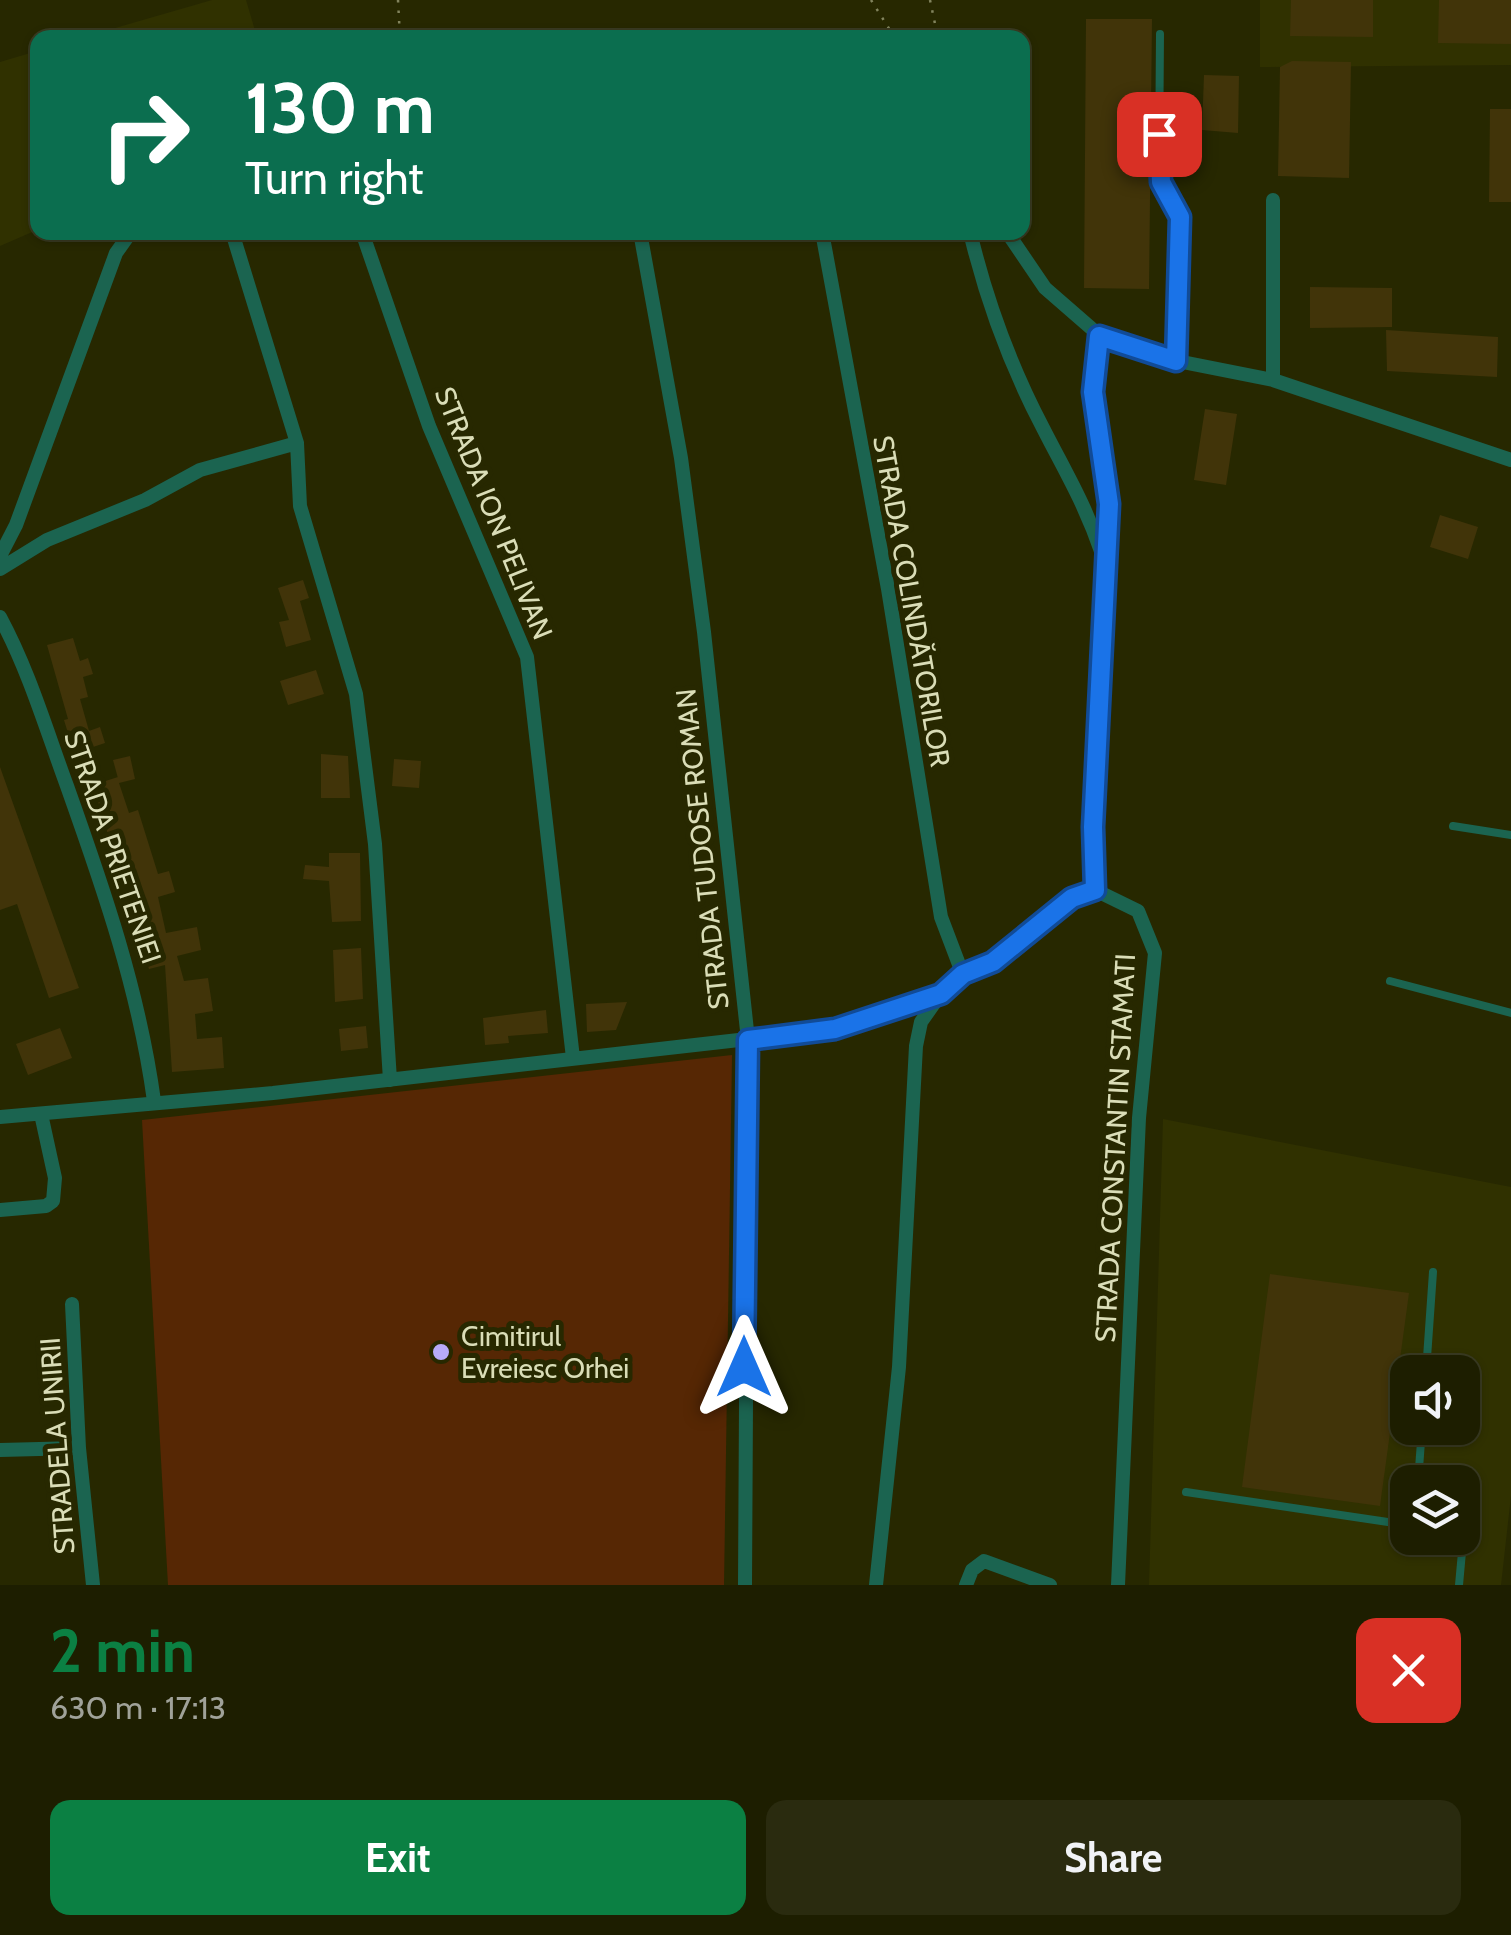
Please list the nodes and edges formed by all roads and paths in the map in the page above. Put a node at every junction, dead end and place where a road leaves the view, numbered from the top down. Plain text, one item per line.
1 (398, 0) edge
2 (870, 0) edge
3 (930, 0) edge
4 (400, 30) edge
5 (890, 30) edge
6 (936, 30) edge
7 (1160, 34) dead end
8 (1273, 200) dead end
9 (126, 240) edge
10 (234, 240) edge
11 (365, 240) edge
12 (641, 240) edge
13 (823, 240) edge
14 (972, 240) edge
15 (1012, 240) edge
16 (1099, 336) junction
17 (1176, 361) junction
18 (1274, 380) junction
19 (297, 443) junction
20 (1511, 460) edge
21 (0, 556) edge
22 (1106, 565) junction
23 (0, 569) edge
24 (0, 616) edge
25 (1453, 826) dead end
26 (1511, 836) edge
27 (1095, 890) junction
28 (963, 974) junction
29 (1390, 981) dead end
30 (941, 994) junction
31 (1511, 1013) edge
32 (748, 1040) junction
33 (573, 1058) junction
34 (390, 1080) junction
35 (154, 1101) junction
36 (40, 1114) junction
37 (0, 1116) edge
38 (0, 1210) edge
39 (1433, 1272) dead end
40 (72, 1304) dead end
41 (1427, 1355) edge
42 (79, 1448) junction
43 (0, 1450) edge
44 (1186, 1492) dead end
45 (1390, 1522) edge
46 (1462, 1555) edge
47 (93, 1585) edge
48 (746, 1585) edge
49 (876, 1585) edge
50 (966, 1585) edge
51 (1050, 1585) edge
52 (1118, 1585) edge
53 (1458, 1585) edge

1 - 4 path
2 - 5 path
3 - 6 path
7 - 17 lane
8 - 18 street
9 - 21 street
10 - 19 street
11 - 33 street, STRADA ION PELIVAN
12 - 32 street, STRADA TUDOSE ROMAN
13 - 28 street, STRADA COLINDĂTORILOR
14 - 22 street
15 - 16 street
16 - 17 street
16 - 22 street
17 - 18 street
18 - 20 street
19 - 23 street
19 - 34 street
22 - 27 street
24 - 35 street, STRADA PRIETENIEI
25 - 26 lane
27 - 28 street
27 - 52 street, STRADA CONSTANTIN STAMATI
28 - 30 street
29 - 31 lane
30 - 32 street
30 - 49 street
32 - 33 street
32 - 48 street, STRADA TUDOSE ROMAN
33 - 34 street
34 - 35 street
35 - 36 street
36 - 37 street
36 - 38 street
39 - 41 lane
40 - 42 street, STRADELA UNIRII
42 - 43 street
42 - 47 street, STRADELA UNIRII
44 - 45 lane
46 - 53 lane
50 - 51 street

